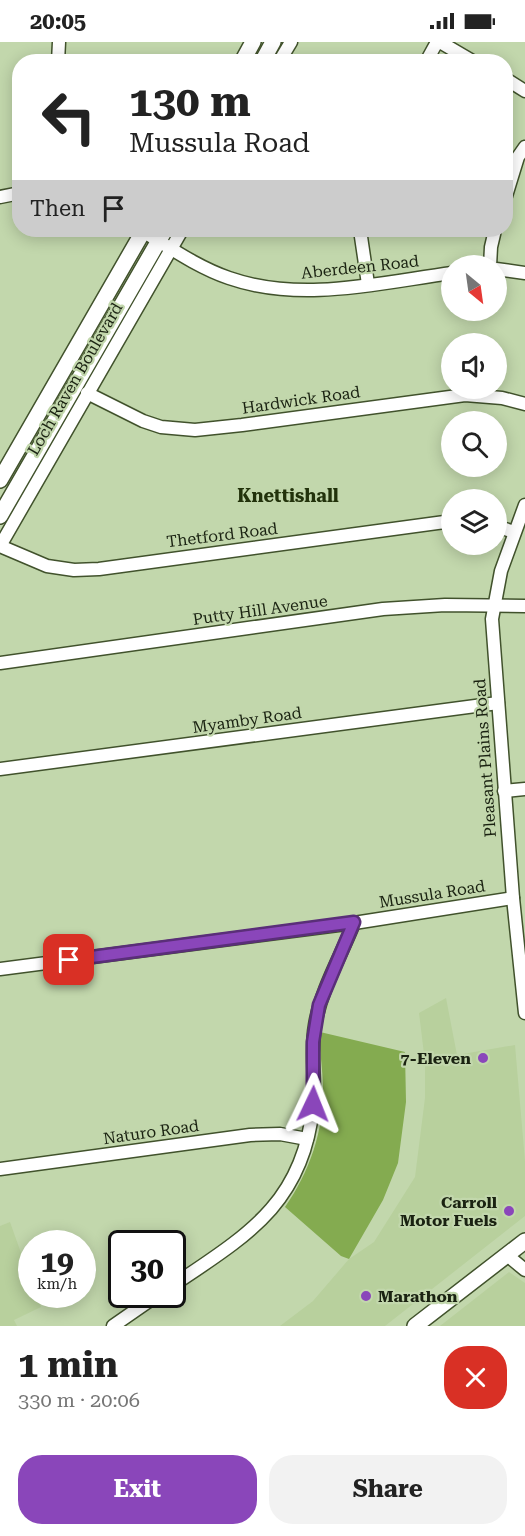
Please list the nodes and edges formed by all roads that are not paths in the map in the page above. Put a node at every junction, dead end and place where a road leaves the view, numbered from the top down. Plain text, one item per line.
1 (439, 42) edge
2 (460, 54) edge
3 (525, 147) edge
4 (513, 173) edge
5 (139, 237) edge
6 (361, 237) edge
7 (493, 237) edge
8 (164, 239) edge
9 (491, 255) edge
10 (507, 271) edge
11 (525, 273) edge
12 (441, 274) edge
13 (368, 284) junction
14 (87, 393) junction
15 (525, 404) edge
16 (0, 480) edge
17 (525, 504) edge
18 (0, 516) edge
19 (441, 522) edge
20 (507, 530) edge
21 (514, 532) junction
22 (0, 546) edge
23 (494, 605) junction
24 (525, 606) edge
25 (0, 663) edge
26 (498, 703) junction
27 (0, 769) edge
28 (525, 789) edge
29 (504, 791) junction
30 (513, 898) junction
31 (354, 922) junction
32 (523, 967) edge
33 (0, 969) edge
34 (525, 1012) edge
35 (307, 1140) junction
36 (0, 1169) edge
37 (525, 1241) edge
38 (507, 1255) junction
39 (525, 1270) edge
40 (186, 1277) edge
41 (139, 1308) edge
42 (113, 1326) edge
43 (415, 1326) edge

1 - 2 street
3 - 4 street
5 - 16 main road, Loch Raven Boulevard
6 - 13 street
7 - 9 street
8 - 13 street, Aberdeen Road
8 - 14 street, Loch Raven Boulevard
8 - 18 main road, Loch Raven Boulevard
10 - 11 street
12 - 13 street, Aberdeen Road
14 - 15 street, Hardwick Road
14 - 22 street, Loch Raven Boulevard
17 - 21 street, Pleasant Plains Road
19 - 22 street, Thetford Road
20 - 21 street
21 - 23 street, Pleasant Plains Road
23 - 24 street, Putty Hill Avenue
23 - 25 street, Putty Hill Avenue
23 - 26 street, Pleasant Plains Road
26 - 27 street, Myamby Road
26 - 29 street, Pleasant Plains Road
28 - 29 street
29 - 30 street, Pleasant Plains Road
30 - 31 street, Mussula Road
30 - 32 street, Pleasant Plains Road
31 - 33 street, Mussula Road
31 - 35 street
32 - 34 street, Pleasant Plains Road
35 - 36 street, Naturo Road
35 - 40 street
37 - 38 main road
38 - 39 street
38 - 43 main road
41 - 42 street

